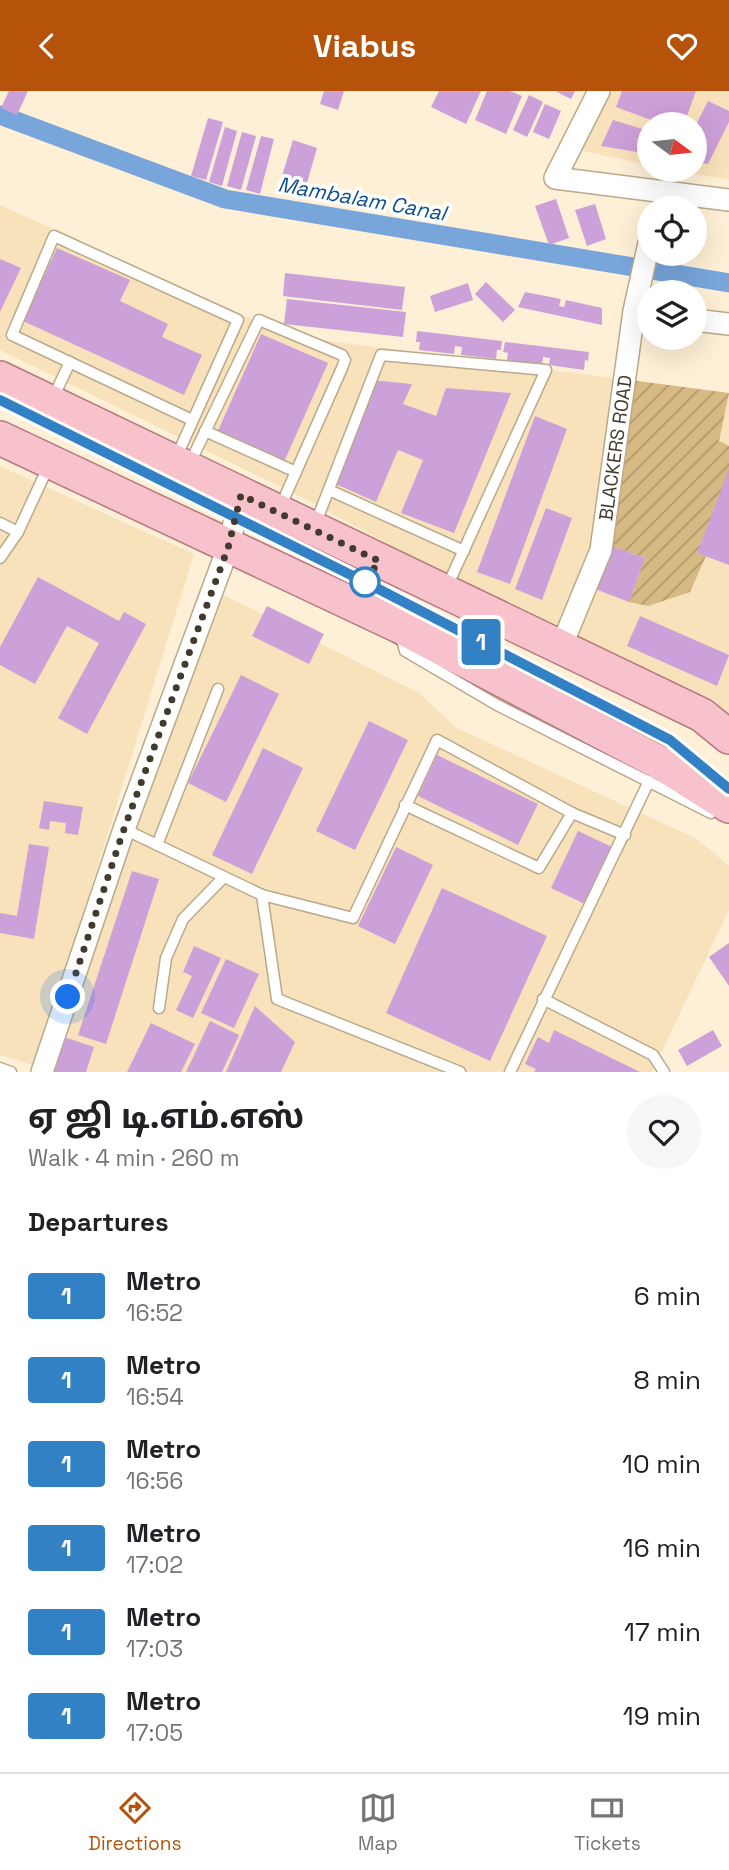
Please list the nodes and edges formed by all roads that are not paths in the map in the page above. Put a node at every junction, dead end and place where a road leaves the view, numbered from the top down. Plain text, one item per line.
1 (599, 91) edge
2 (641, 196) edge
3 (707, 200) edge
4 (729, 200) edge
5 (707, 321) edge
6 (729, 324) edge
7 (637, 341) edge
8 (70, 362) junction
9 (0, 378) edge
10 (51, 403) junction
11 (192, 420) junction
12 (205, 431) junction
13 (0, 438) edge
14 (50, 462) junction
15 (181, 465) junction
16 (296, 472) junction
17 (329, 490) junction
18 (241, 495) junction
19 (278, 512) junction
20 (0, 523) edge
21 (314, 529) junction
22 (18, 532) junction
23 (228, 548) junction
24 (464, 551) junction
25 (0, 558) edge
26 (444, 592) junction
27 (399, 626) junction
28 (561, 647) junction
29 (218, 689) dead end
30 (729, 737) edge
31 (649, 781) junction
32 (405, 805) junction
33 (723, 811) edge
34 (572, 813) junction
35 (124, 829) junction
36 (625, 835) junction
37 (157, 845) junction
38 (224, 877) junction
39 (262, 895) junction
40 (543, 999) junction
41 (159, 1008) dead end
42 (0, 1068) edge
43 (441, 1068) edge
44 (11, 1072) edge
45 (42, 1072) edge
46 (460, 1072) edge
47 (510, 1072) edge
48 (664, 1072) edge

1 - 2 street
3 - 4 street
5 - 6 street
7 - 28 street, BLACKERS ROAD
8 - 10 lane
8 - 11 lane
8 - 11 lane
9 - 10 main road
10 - 15 main road
11 - 15 lane
12 - 15 lane
12 - 16 lane
12 - 16 lane
13 - 14 main road
14 - 22 lane
14 - 23 main road
15 - 18 main road
16 - 19 lane
17 - 21 lane
17 - 24 lane
17 - 24 lane
18 - 19 main road
18 - 23 street
19 - 21 main road
20 - 22 lane
21 - 26 main road
22 - 25 lane
23 - 27 main road
23 - 35 street
24 - 26 lane
26 - 28 main road
27 - 31 lane
27 - 33 main road
28 - 30 main road
29 - 37 lane
31 - 33 lane
31 - 36 lane
32 - 34 lane
32 - 34 lane
32 - 39 lane
34 - 36 lane
35 - 37 lane
35 - 45 street
36 - 40 lane
37 - 38 lane
38 - 39 lane
38 - 41 lane
39 - 43 lane
40 - 47 lane
40 - 48 lane
42 - 44 lane
43 - 46 lane

